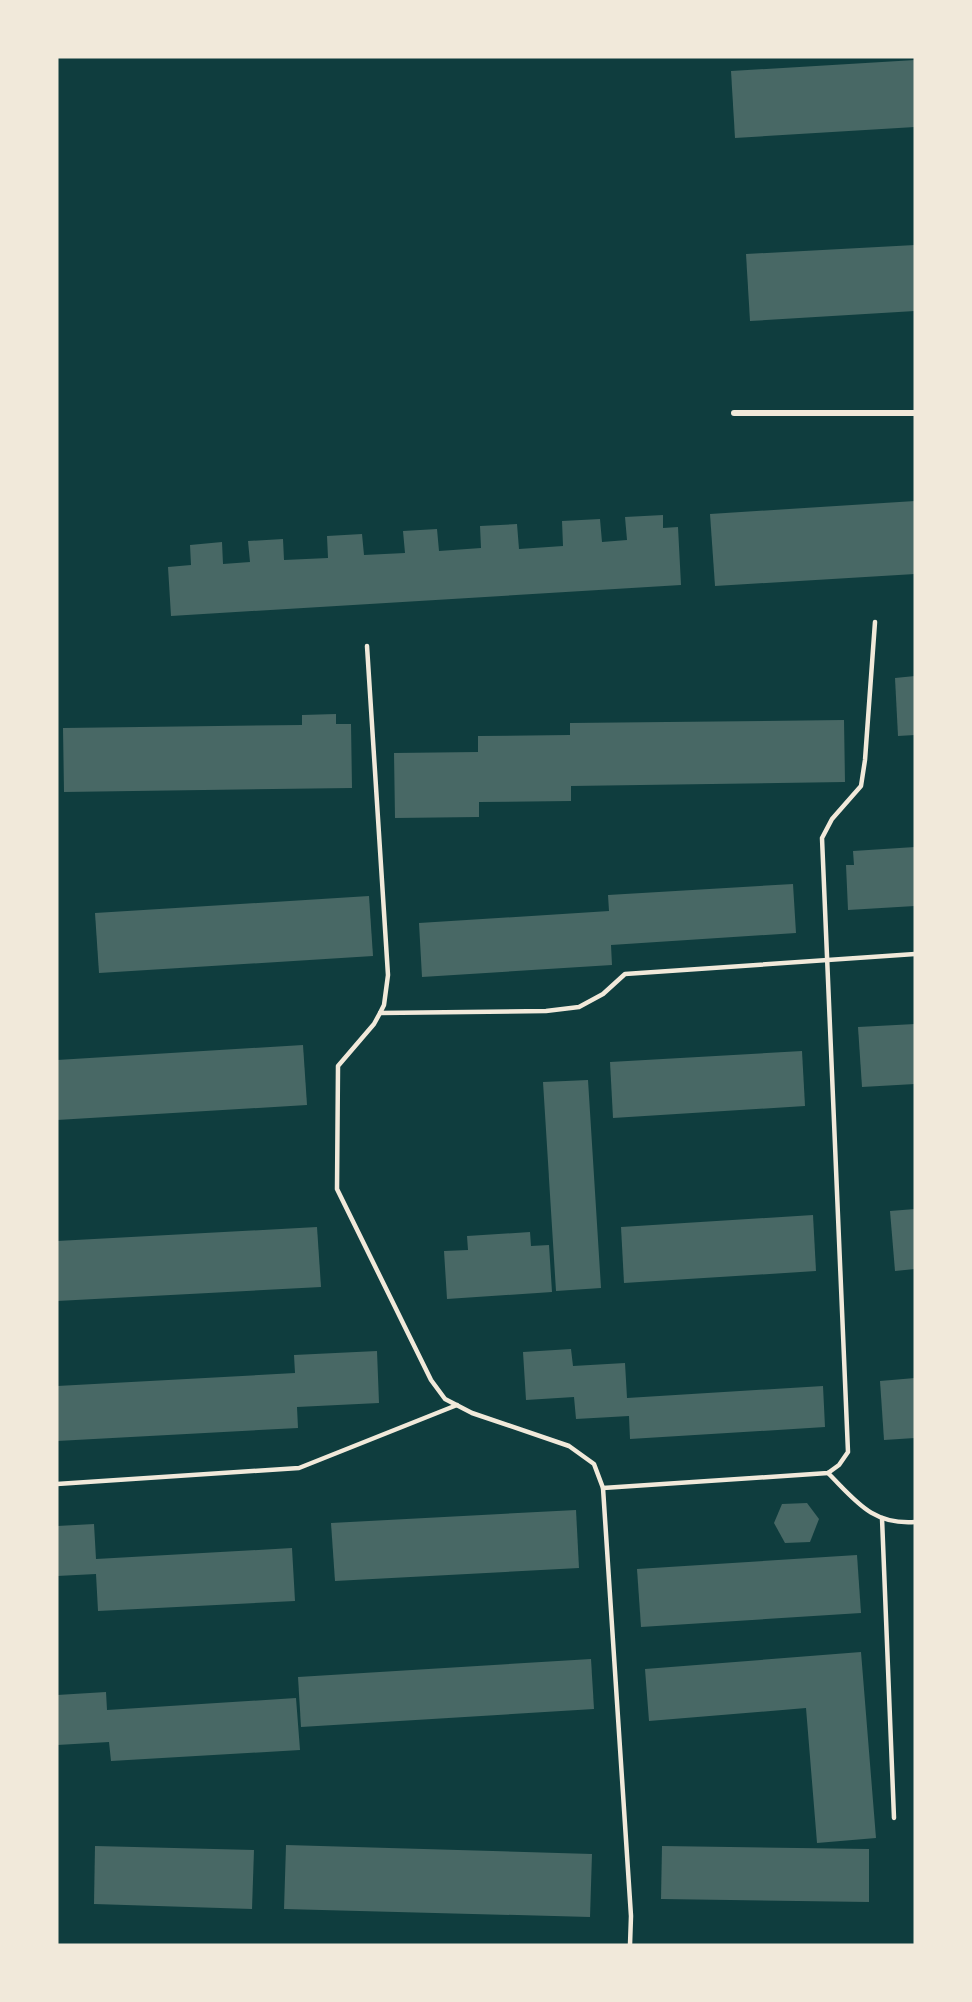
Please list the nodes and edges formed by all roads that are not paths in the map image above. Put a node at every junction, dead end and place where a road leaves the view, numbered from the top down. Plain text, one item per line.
1 (915, 412) edge
2 (734, 413) dead end
3 (875, 622) dead end
4 (367, 646) dead end
5 (915, 954) edge
6 (827, 960) junction
7 (380, 1012) junction
8 (457, 1405) junction
9 (828, 1473) junction
10 (57, 1484) edge
11 (603, 1488) junction
12 (882, 1518) junction
13 (915, 1522) edge
14 (894, 1818) dead end
15 (630, 1945) edge

1 - 2 street
3 - 6 lane
4 - 7 lane
5 - 6 lane
6 - 7 lane
6 - 9 lane
7 - 8 lane
8 - 10 lane
8 - 11 lane
9 - 11 lane
9 - 12 lane
11 - 15 lane
12 - 13 lane
12 - 14 lane

